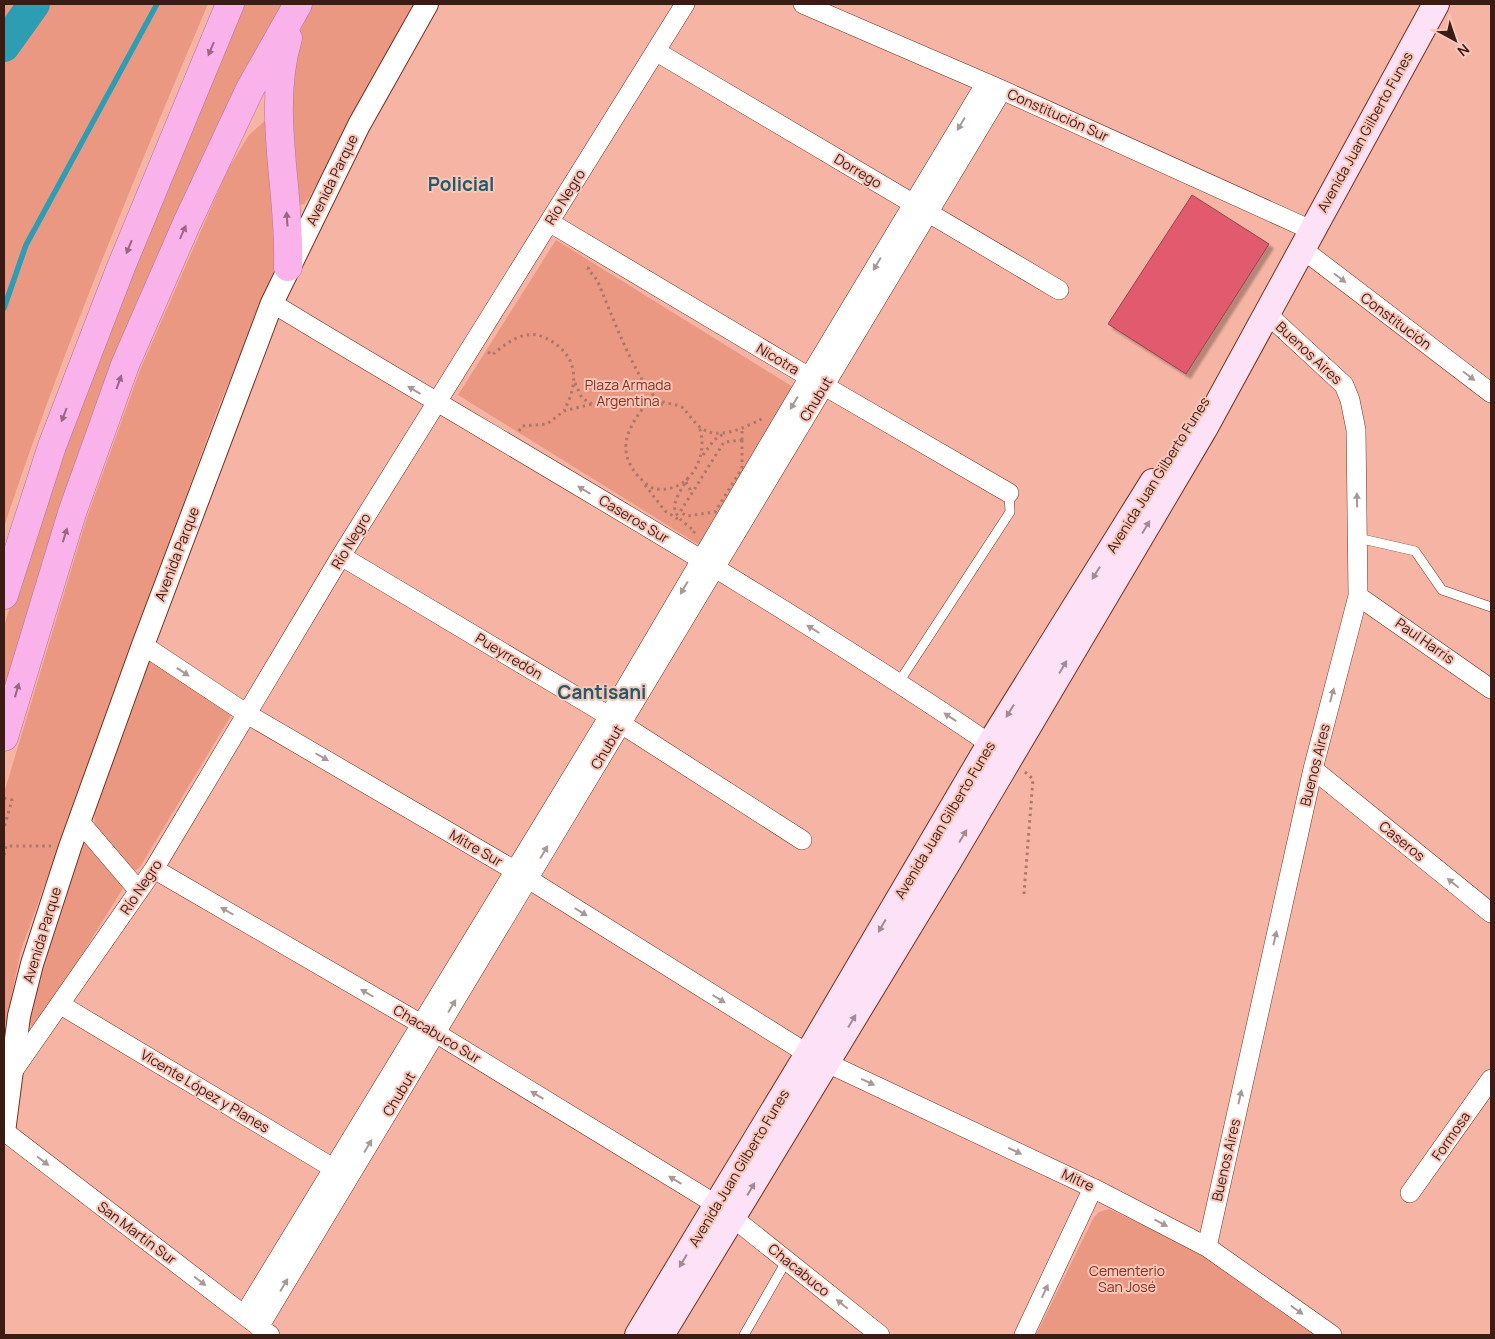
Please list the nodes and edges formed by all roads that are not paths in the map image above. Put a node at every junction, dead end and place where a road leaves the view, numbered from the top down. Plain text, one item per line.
1 (230, 4) edge
2 (298, 4) edge
3 (428, 4) edge
4 (685, 4) edge
5 (803, 4) edge
6 (1436, 4) edge
7 (657, 52) junction
8 (994, 86) junction
9 (921, 208) junction
10 (549, 222) junction
11 (1306, 239) junction
12 (288, 267) junction
13 (1059, 290) dead end
14 (272, 303) junction
15 (1266, 313) junction
16 (816, 382) junction
17 (1491, 393) edge
18 (436, 403) junction
19 (1009, 493) joint
20 (1358, 538) junction
21 (341, 556) junction
22 (708, 563) junction
23 (4, 595) edge
24 (1358, 596) junction
25 (1491, 606) edge
26 (143, 646) junction
27 (899, 682) junction
28 (1491, 688) edge
29 (247, 714) junction
30 (615, 720) junction
31 (4, 737) edge
32 (1000, 751) junction
33 (1312, 769) junction
34 (79, 821) junction
35 (802, 840) dead end
36 (154, 869) junction
37 (521, 874) junction
38 (139, 891) junction
39 (1491, 913) edge
40 (61, 1005) junction
41 (428, 1029) junction
42 (817, 1058) junction
43 (11, 1074) junction
44 (1491, 1080) edge
45 (4, 1132) edge
46 (342, 1172) junction
47 (1093, 1188) junction
48 (1410, 1193) dead end
49 (726, 1211) junction
50 (1206, 1247) junction
51 (787, 1260) junction
52 (244, 1315) junction
53 (264, 1331) edge
54 (638, 1335) edge
55 (661, 1335) edge
56 (744, 1335) edge
57 (880, 1335) edge
58 (1024, 1335) edge
59 (1332, 1335) edge

1 -> 23 highway
12 -> 2 highway
31 -> 2 highway
3 - 12 street, Avenida Parque
4 - 7 street, Río Negro
5 - 8 street, Constitución Sur
6 - 11 main road, Avenida Juan Gilberto Funes
7 - 9 street, Dorrego
7 - 10 street, Río Negro
8 - 9 street, Chubut
8 - 11 street, Constitución Sur
9 - 13 street, Dorrego
9 - 16 street, Chubut
10 - 16 street, Nicotra
10 - 18 street, Río Negro
11 - 15 main road, Avenida Juan Gilberto Funes
11 -> 17 street, Constitución
12 - 14 street, Avenida Parque
18 -> 14 street, Caseros Sur
14 - 26 street, Avenida Parque
20 -> 15 street, Buenos Aires
15 - 32 main road, Avenida Juan Gilberto Funes
16 - 19 street, Nicotra
16 - 22 street, Chubut
16 -> 22 street, Chubut
18 - 21 street, Río Negro
22 -> 18 street, Caseros Sur
19 - 27 lane
20 - 24 street, Buenos Aires
20 - 25 lane
21 - 29 street, Río Negro
21 - 30 street, Pueyrredón
27 -> 22 street, Caseros Sur
22 - 30 street, Chubut
24 - 28 street, Paul Harris
33 -> 24 street, Buenos Aires
26 -> 29 street, Mitre Sur
26 - 34 street, Avenida Parque
32 -> 27 street, Caseros Sur
29 - 36 street, Río Negro
29 -> 37 street, Mitre Sur
30 - 35 street, Pueyrredón
30 - 37 street, Chubut
32 - 42 main road, Avenida Juan Gilberto Funes
39 -> 33 street, Caseros
50 -> 33 street, Buenos Aires
34 - 38 street
34 - 43 street, Avenida Parque
36 - 38 street, Río Negro
41 -> 36 street, Chacabuco Sur
37 - 41 street, Chubut
37 -> 42 street, Mitre Sur
38 - 40 street, Río Negro
40 - 43 street, Río Negro
40 - 46 street, Vicente López y Planes
41 - 46 street, Chubut
49 -> 41 street, Chacabuco Sur
42 -> 47 street, Mitre
42 - 49 main road, Avenida Juan Gilberto Funes
43 - 45 street, Avenida Parque
44 - 48 street, Formosa
45 -> 52 street, San Martín Sur
46 - 52 street, Chubut
53 -> 46 street, Chubut
47 -> 50 street, Mitre
58 -> 47 street
49 - 51 street, Chacabuco
49 -> 54 main road, Avenida Juan Gilberto Funes
49 - 55 main road, Avenida Juan Gilberto Funes
50 -> 59 street, Mitre
51 - 56 lane
57 -> 51 street, Chacabuco
52 - 53 street, San Martín Sur

